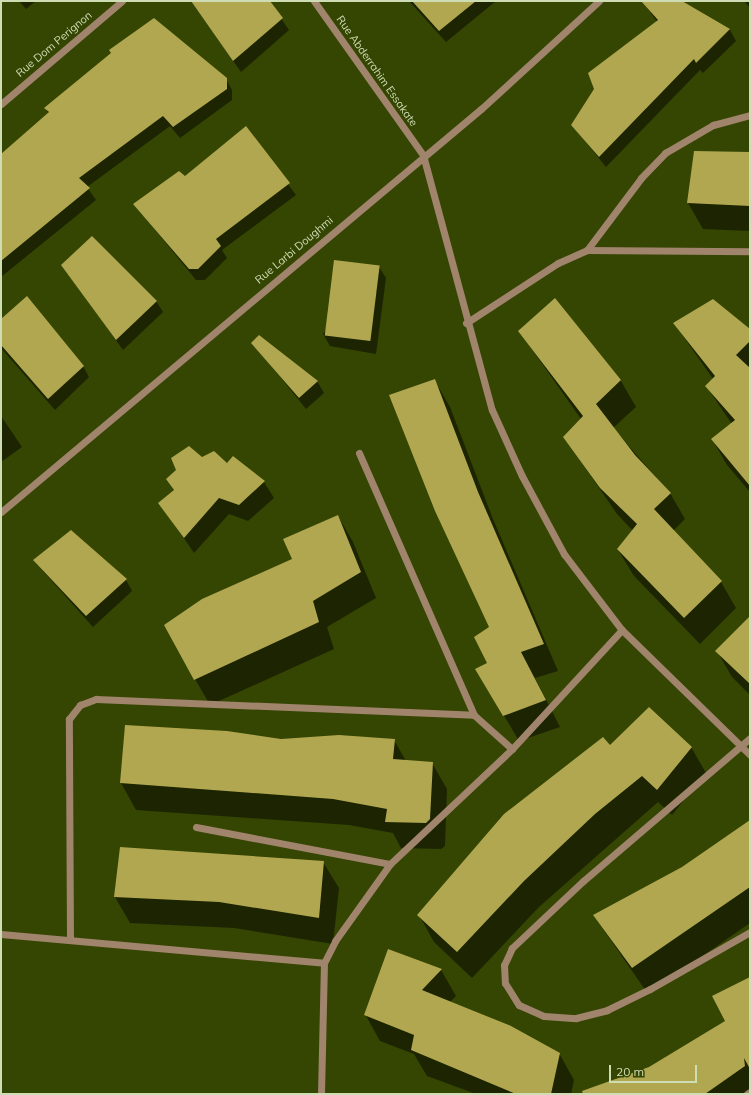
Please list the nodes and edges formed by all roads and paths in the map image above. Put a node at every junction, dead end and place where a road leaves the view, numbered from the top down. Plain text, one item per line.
1 (122, 1) edge
2 (314, 1) edge
3 (598, 1) edge
4 (3, 99) edge
5 (750, 115) edge
6 (423, 155) junction
7 (587, 250) junction
8 (750, 250) edge
9 (466, 323) junction
10 (359, 453) dead end
11 (1, 512) edge
12 (622, 630) junction
13 (474, 715) junction
14 (750, 738) edge
15 (740, 746) junction
16 (512, 748) junction
17 (750, 756) edge
18 (196, 827) dead end
19 (390, 864) junction
20 (750, 932) edge
21 (1, 934) edge
22 (70, 940) junction
23 (324, 963) junction
24 (750, 1092) edge
25 (320, 1094) edge
26 (747, 1094) edge

1 - 4 street, Rue Dom Perignon
2 - 6 street, Rue Abderrahim Essakate
3 - 6 street, Rue Larbi Doughmi
5 - 7 street
6 - 9 street
6 - 11 street, Rue Larbi Doughmi
7 - 8 street
7 - 9 street
9 - 12 street
10 - 13 street
12 - 15 street
12 - 16 street
13 - 16 street
13 - 22 street
14 - 15 street
15 - 17 street
15 - 20 street
16 - 19 street
18 - 19 street
19 - 23 street
21 - 22 street
22 - 23 street
23 - 25 street
24 - 26 street

